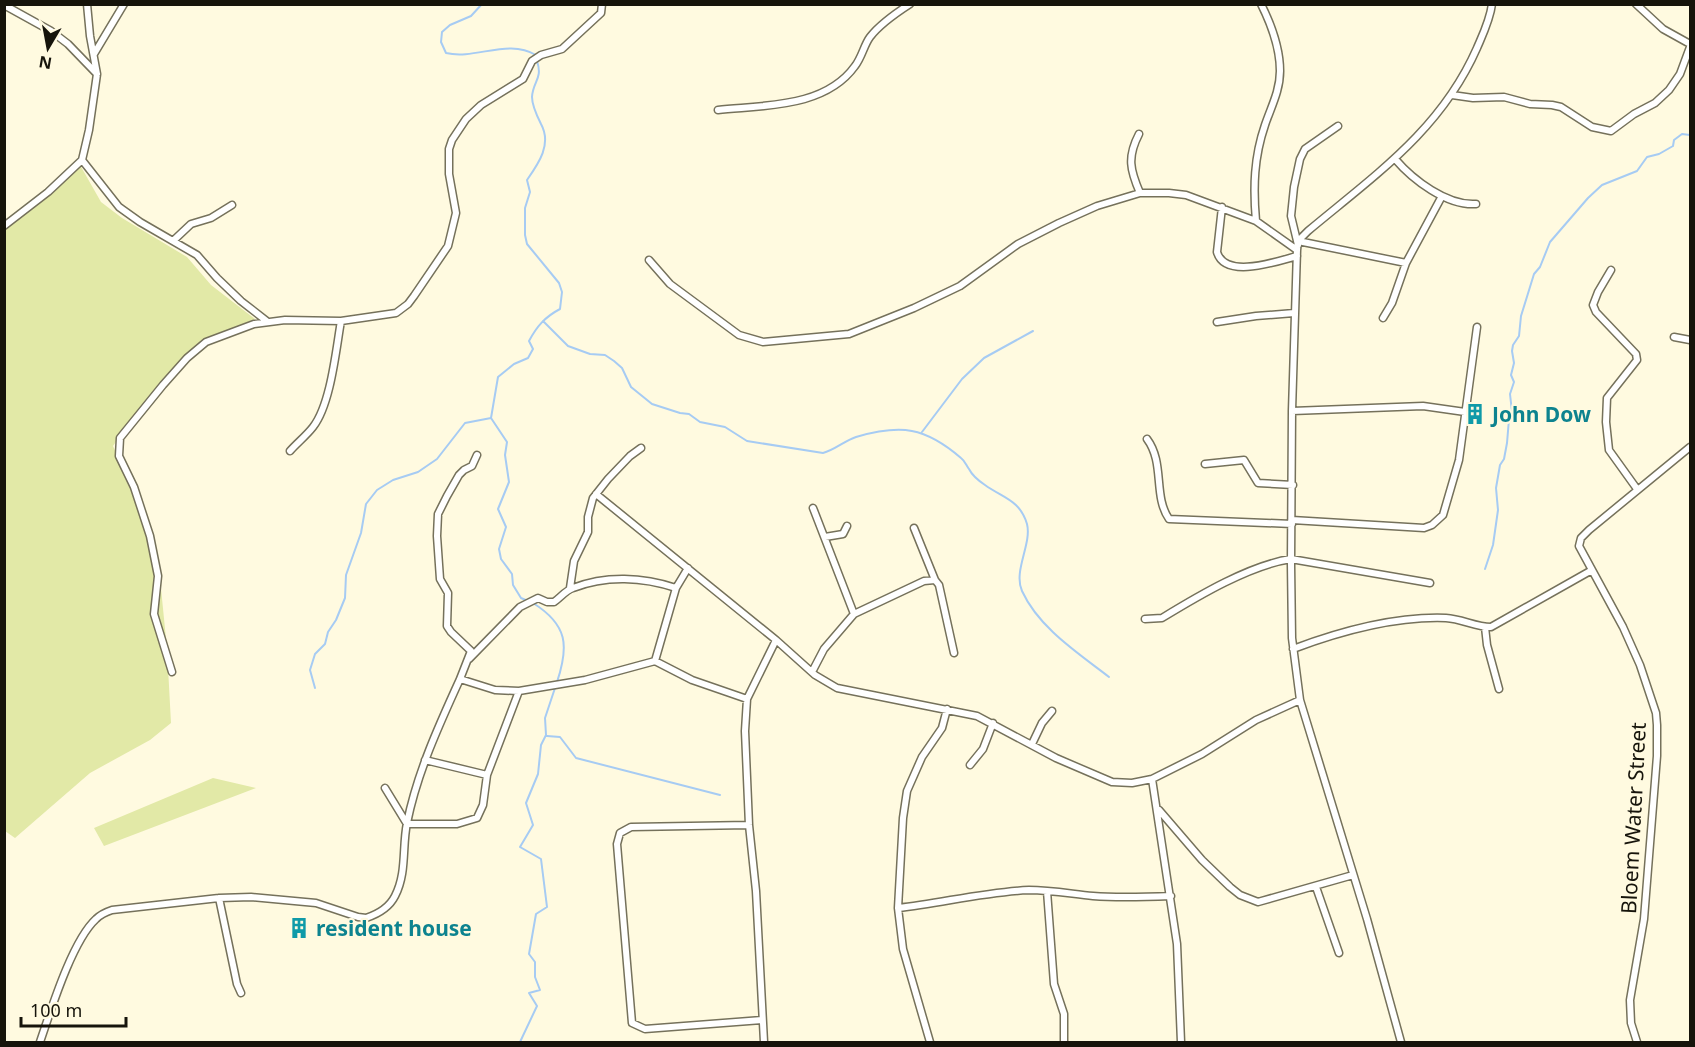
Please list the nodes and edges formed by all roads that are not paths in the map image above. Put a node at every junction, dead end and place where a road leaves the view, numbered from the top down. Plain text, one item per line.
1 (87, 4) edge
2 (124, 4) edge
3 (602, 4) edge
4 (910, 4) edge
5 (1261, 4) edge
6 (1492, 4) edge
7 (1636, 4) edge
8 (4, 5) edge
9 (1690, 46) edge
10 (93, 55) junction
11 (97, 74) junction
12 (1452, 95) junction
13 (718, 110) dead end
14 (1338, 126) dead end
15 (1139, 134) dead end
16 (1395, 159) junction
17 (82, 160) junction
18 (1140, 193) junction
19 (1442, 196) junction
20 (1476, 204) dead end
21 (232, 205) dead end
22 (1222, 207) junction
23 (1256, 221) junction
24 (4, 226) edge
25 (174, 240) junction
26 (1298, 248) junction
27 (649, 260) dead end
28 (1406, 263) junction
29 (1611, 270) dead end
30 (1294, 313) junction
31 (1383, 318) dead end
32 (341, 321) junction
33 (268, 322) junction
34 (1217, 322) dead end
35 (1477, 327) dead end
36 (1674, 337) dead end
37 (1690, 340) edge
38 (1292, 411) junction
39 (1465, 412) junction
40 (1147, 439) dead end
41 (1690, 447) edge
42 (641, 448) dead end
43 (290, 451) dead end
44 (477, 455) dead end
45 (1205, 464) dead end
46 (1293, 485) junction
47 (1637, 489) junction
48 (596, 494) junction
49 (813, 508) dead end
50 (1292, 522) junction
51 (847, 526) dead end
52 (914, 528) dead end
53 (825, 537) junction
54 (1291, 559) junction
55 (688, 568) junction
56 (1592, 570) junction
57 (934, 580) junction
58 (1430, 583) dead end
59 (570, 588) junction
60 (676, 588) junction
61 (854, 614) junction
62 (1145, 619) dead end
63 (1485, 627) junction
64 (776, 640) junction
65 (1293, 649) junction
66 (954, 653) dead end
67 (469, 659) junction
68 (655, 661) junction
69 (172, 672) dead end
70 (812, 672) junction
71 (460, 679) junction
72 (1499, 689) dead end
73 (519, 692) junction
74 (747, 699) junction
75 (1300, 700) junction
76 (947, 709) junction
77 (1052, 711) dead end
78 (993, 723) junction
79 (1032, 744) junction
80 (425, 760) junction
81 (970, 765) dead end
82 (487, 775) junction
83 (1152, 779) junction
84 (385, 788) dead end
85 (1158, 809) junction
86 (407, 824) junction
87 (749, 825) junction
88 (1353, 875) junction
89 (1316, 887) junction
90 (1047, 891) junction
91 (1171, 896) junction
92 (219, 898) junction
93 (898, 908) junction
94 (1339, 954) dead end
95 (241, 993) dead end
96 (762, 1020) junction
97 (40, 1042) edge
98 (764, 1042) edge
99 (930, 1042) edge
100 (1064, 1042) edge
101 (1181, 1042) edge
102 (1401, 1042) edge
103 (1637, 1042) edge

1 - 10 street
2 - 10 street
3 - 32 street
4 - 13 street
5 - 23 street
6 - 12 street
7 - 9 street
8 - 11 street
9 - 12 street
10 - 11 street
11 - 17 street
12 - 16 street
14 - 26 street
15 - 18 street
16 - 19 street
16 - 26 street
17 - 24 street
17 - 25 street
18 - 22 street
18 - 27 street
19 - 20 street
19 - 28 street
21 - 25 street
22 - 23 street
22 - 26 street
23 - 26 street
25 - 33 street
26 - 28 street
26 - 30 street
28 - 31 street
29 - 47 street
30 - 34 street
30 - 38 street
32 - 33 street
32 - 43 street
33 - 69 street
35 - 39 street
36 - 37 street
38 - 39 street
38 - 46 street
39 - 50 street
40 - 50 street
41 - 47 street, Bloem Water Street
42 - 48 street
44 - 67 street
45 - 46 street
46 - 50 street
47 - 56 street, Bloem Water Street
48 - 55 street
48 - 59 street
49 - 53 street
50 - 54 street
51 - 53 street
52 - 57 street
53 - 61 street
54 - 58 street
54 - 62 street
54 - 65 street
55 - 60 street
55 - 64 street
56 - 63 street
56 - 103 street, Bloem Water Street
57 - 61 street
57 - 66 street
59 - 60 street
59 - 67 street
60 - 68 street
61 - 70 street
63 - 65 street
63 - 72 street
64 - 70 street
64 - 74 street
65 - 75 street
67 - 71 street
68 - 73 street
68 - 74 street
70 - 76 street
71 - 73 street
71 - 80 street
73 - 82 street
74 - 87 street
75 - 83 street
75 - 88 street
76 - 78 street
76 - 93 street
77 - 79 street
78 - 79 street
78 - 81 street
79 - 83 street
80 - 82 street
80 - 86 street
82 - 86 street
83 - 85 street
84 - 86 street
85 - 89 street
85 - 91 street
86 - 92 street
87 - 96 street
87 - 96 street
88 - 89 street
88 - 102 street
89 - 94 street
90 - 91 street
90 - 93 street
90 - 100 street
91 - 101 street
92 - 95 street
92 - 97 street
93 - 99 street
96 - 98 street

